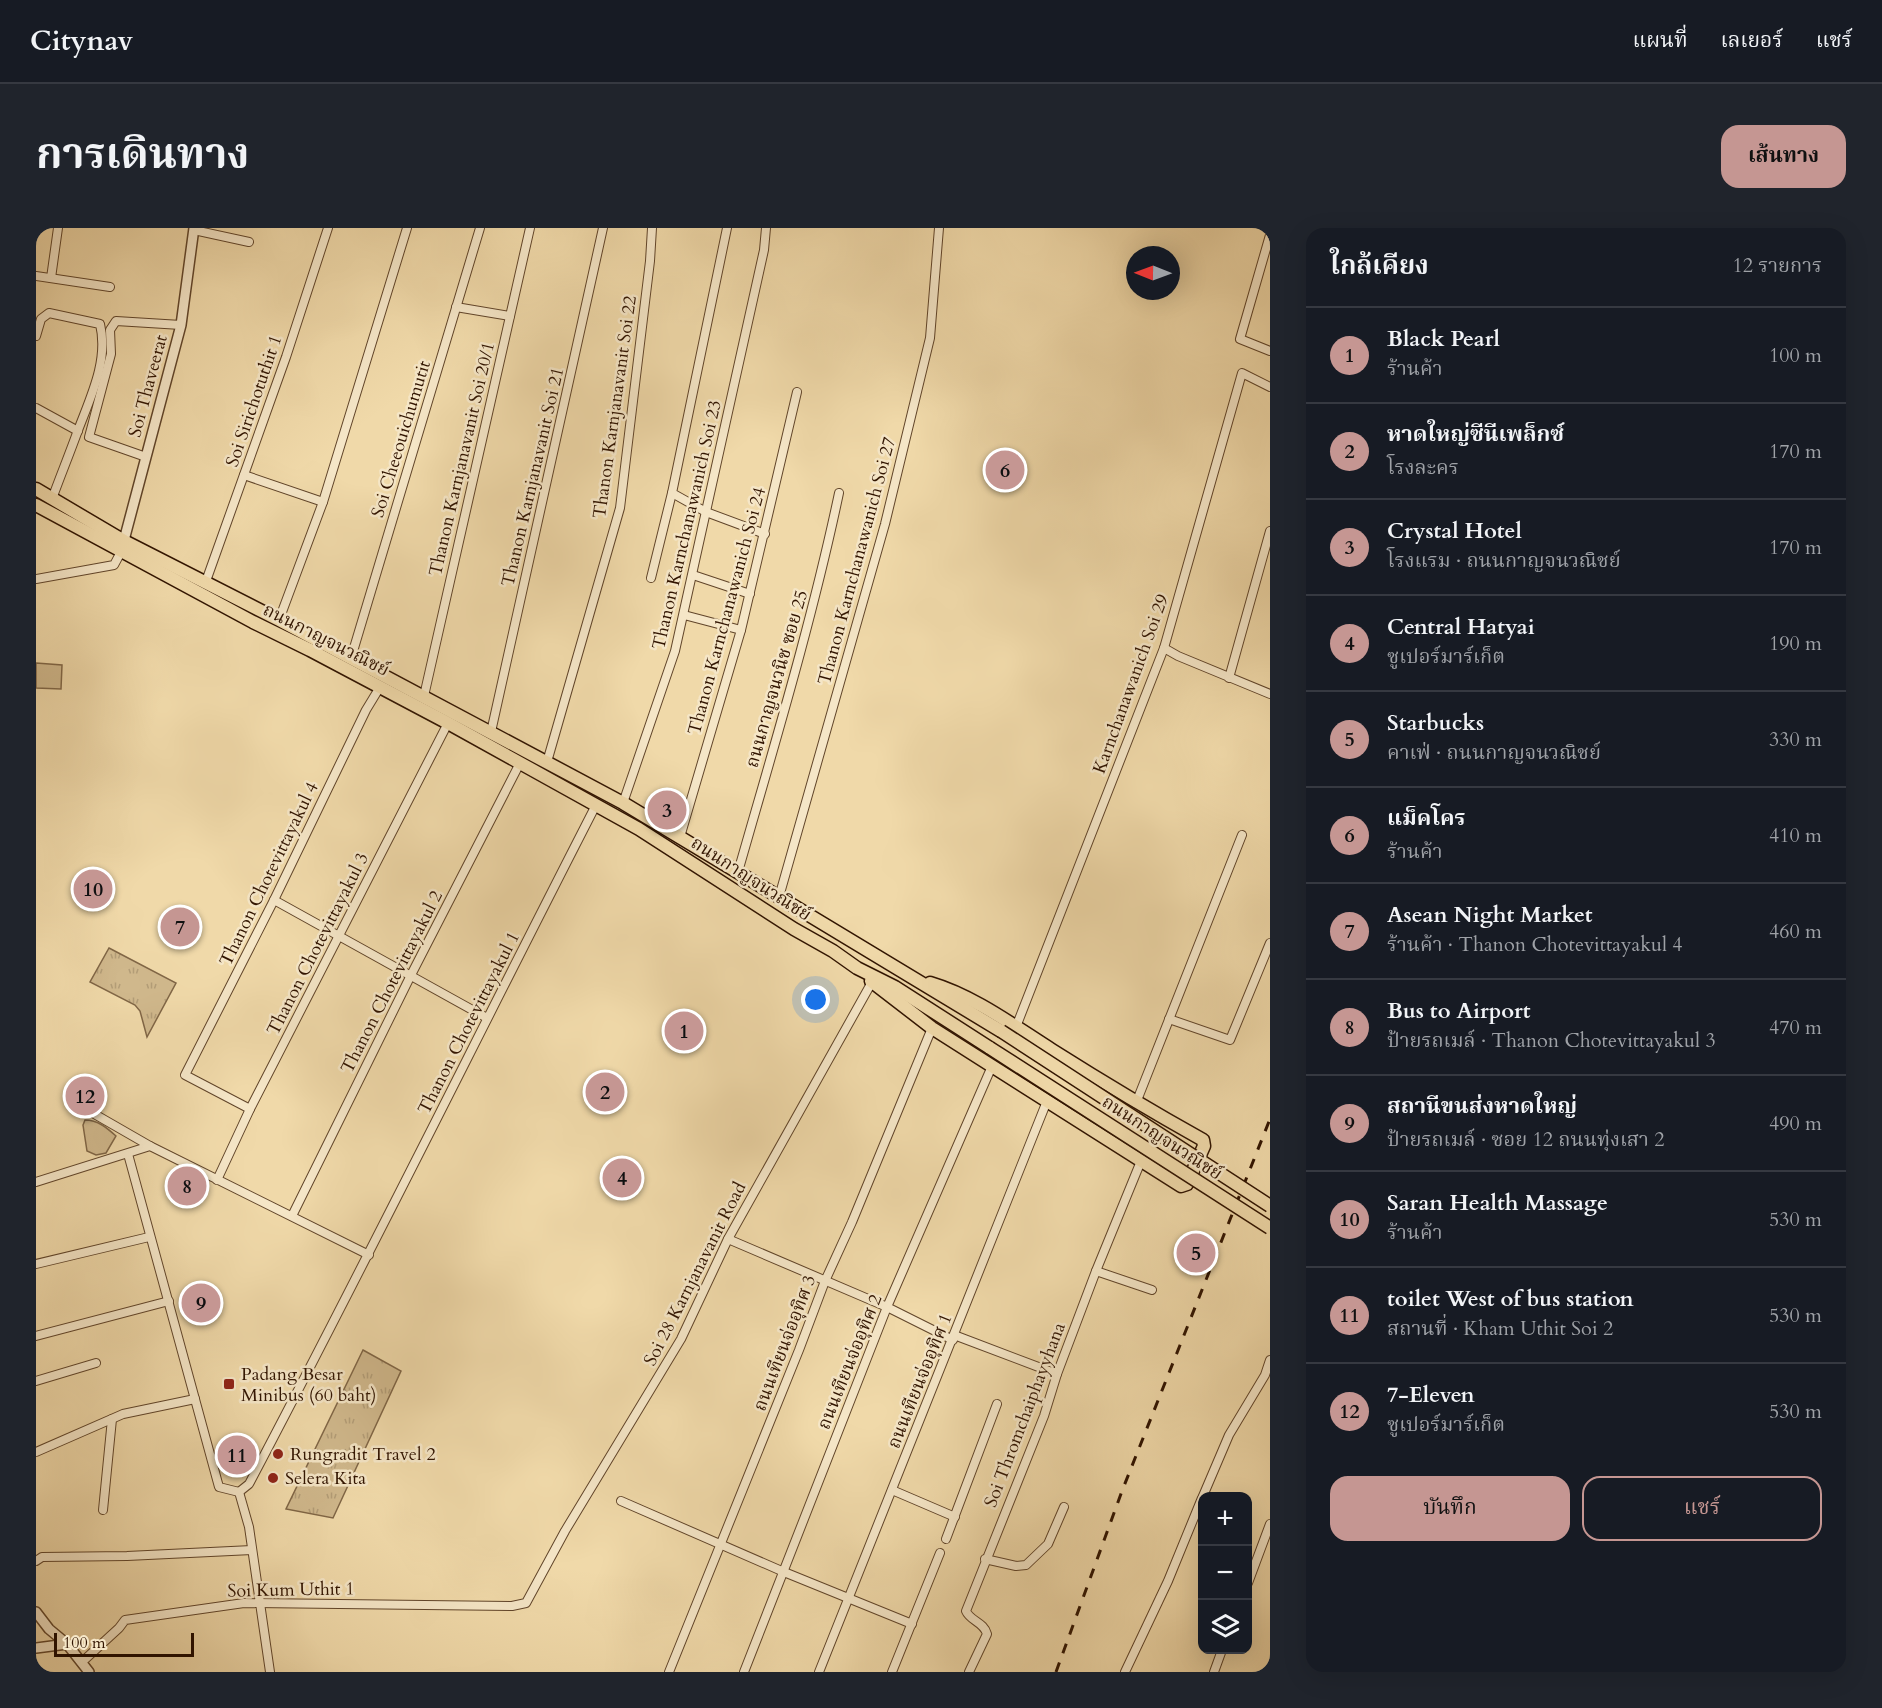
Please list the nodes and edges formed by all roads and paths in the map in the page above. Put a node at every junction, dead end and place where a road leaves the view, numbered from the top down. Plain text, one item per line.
1 (58, 228) edge
2 (328, 228) edge
3 (407, 228) edge
4 (480, 228) edge
5 (530, 228) edge
6 (603, 228) edge
7 (652, 228) edge
8 (727, 228) edge
9 (766, 228) edge
10 (939, 228) edge
11 (194, 229) edge
12 (1270, 235) edge
13 (249, 242) dead end
14 (36, 276) edge
15 (51, 278) junction
16 (110, 287) dead end
17 (456, 307) junction
18 (510, 316) junction
19 (181, 325) junction
20 (36, 336) edge
21 (1270, 351) edge
22 (1270, 387) edge
23 (797, 392) dead end
24 (36, 408) edge
25 (78, 431) junction
26 (146, 457) junction
27 (244, 475) junction
28 (36, 489) edge
29 (672, 493) junction
30 (839, 493) dead end
31 (52, 499) junction
32 (323, 502) junction
33 (36, 505) edge
34 (706, 512) junction
35 (1270, 531) edge
36 (765, 534) junction
37 (123, 545) junction
38 (693, 576) junction
39 (651, 578) dead end
40 (36, 579) edge
41 (205, 584) junction
42 (750, 594) junction
43 (684, 615) junction
44 (279, 620) junction
45 (741, 630) junction
46 (1164, 648) junction
47 (351, 658) junction
48 (1229, 678) junction
49 (380, 687) junction
50 (1270, 694) edge
51 (424, 696) junction
52 (450, 717) junction
53 (491, 732) junction
54 (523, 757) junction
55 (548, 762) junction
56 (624, 803) junction
57 (596, 805) junction
58 (1242, 836) dead end
59 (680, 837) junction
60 (738, 872) junction
61 (779, 897) junction
62 (274, 900) junction
63 (339, 937) junction
64 (1270, 943) edge
65 (857, 968) junction
66 (411, 975) junction
67 (912, 978) junction
68 (872, 982) junction
69 (487, 1018) junction
70 (1169, 1019) junction
71 (1016, 1027) junction
72 (932, 1028) junction
73 (992, 1066) junction
74 (70, 1100) dead end
75 (1047, 1101) junction
76 (1136, 1103) junction
77 (250, 1109) junction
78 (150, 1146) junction
79 (128, 1154) junction
80 (1141, 1161) junction
81 (217, 1180) junction
82 (36, 1182) edge
83 (1270, 1206) edge
84 (292, 1216) junction
85 (1270, 1228) edge
86 (150, 1237) junction
87 (728, 1239) junction
88 (369, 1255) junction
89 (36, 1264) edge
90 (1096, 1270) junction
91 (825, 1281) junction
92 (1152, 1290) dead end
93 (169, 1301) junction
94 (887, 1307) junction
95 (36, 1336) edge
96 (954, 1337) junction
97 (1270, 1360) edge
98 (96, 1363) dead end
99 (1057, 1374) junction
100 (36, 1381) edge
101 (195, 1399) junction
102 (998, 1404) dead end
103 (112, 1419) junction
104 (36, 1452) edge
105 (892, 1490) junction
106 (239, 1492) junction
107 (1205, 1492) edge
108 (621, 1501) dead end
109 (1064, 1507) dead end
110 (1198, 1509) edge
111 (103, 1510) dead end
112 (955, 1517) junction
113 (1270, 1524) edge
114 (946, 1539) dead end
115 (720, 1545) junction
116 (252, 1550) junction
117 (940, 1553) dead end
118 (985, 1559) junction
119 (36, 1561) edge
120 (784, 1572) junction
121 (1252, 1572) edge
122 (848, 1598) junction
123 (261, 1604) junction
124 (519, 1604) joint
125 (36, 1612) edge
126 (912, 1624) junction
127 (67, 1644) junction
128 (36, 1648) edge
129 (1221, 1654) edge
130 (82, 1662) junction
131 (89, 1672) edge
132 (270, 1672) edge
133 (669, 1672) edge
134 (744, 1672) edge
135 (819, 1672) edge
136 (892, 1672) edge
137 (969, 1672) edge
138 (1125, 1672) edge
139 (1214, 1672) edge

1 - 15 street
2 - 27 street, Soi Sirichotuthit 1
3 - 32 street
4 - 17 street, Soi Cheeouichumutit
5 - 18 street, Thanon Karnjanavanit Soi 20/1
6 - 53 street, Thanon Karnjanavanit Soi 21
7 - 55 street, Thanon Karnjanavanit Soi 22
8 - 29 street
9 - 34 street, Thanon Karnchanawanich Soi 23
10 - 61 street, Thanon Karnchanawanich Soi 27
11 - 13 street
11 - 19 street, Soi Thaveerat
12 - 21 street
14 - 15 street
15 - 16 street
17 - 18 street
17 - 47 street, Soi Cheeouichumutit
18 - 51 street, Thanon Karnjanavanit Soi 20/1
19 - 26 street, Soi Thaveerat
19 - 26 street
20 - 25 street
22 - 46 street, Karnchanawanich Soi 29
23 - 36 street, Thanon Karnchanawanich Soi 24
24 - 25 street
25 - 31 street
26 - 37 street, Soi Thaveerat
27 - 32 street
27 - 41 street, Soi Sirichotuthit 1
28 - 31 main road, ถนนกาญจนวณิชย์
29 - 34 street
29 - 39 street
30 - 60 street, ถนนกาญจนวนิช ซอย 25
31 - 37 main road, ถนนกาญจนวณิชย์
32 - 44 street
33 - 37 main road, ถนนกาญจนวณิชย์
34 - 36 street
34 - 38 street, Thanon Karnchanawanich Soi 23
35 - 48 street
36 - 42 street, Thanon Karnchanawanich Soi 24
37 - 40 street
37 - 41 main road, ถนนกาญจนวณิชย์
37 - 49 main road, ถนนกาญจนวณิชย์
38 - 42 street
38 - 43 street, Thanon Karnchanawanich Soi 23
41 - 44 main road, ถนนกาญจนวณิชย์
42 - 45 street, Thanon Karnchanawanich Soi 24
43 - 45 street
43 - 56 street, Thanon Karnchanawanich Soi 23
44 - 47 main road, ถนนกาญจนวณิชย์
45 - 59 street, Thanon Karnchanawanich Soi 24
46 - 48 street
46 - 71 street, Karnchanawanich Soi 29
47 - 51 main road, ถนนกาญจนวณิชย์
48 - 50 street
49 - 52 main road, ถนนกาญจนวณิชย์
49 - 62 street, Thanon Chotevittayakul 4
51 - 52 main road, ถนนกาญจนวณิชย์
52 - 53 main road, ถนนกาญจนวณิชย์
52 - 54 main road, ถนนกาญจนวณิชย์
52 - 63 street, Thanon Chotevittayakul 3
53 - 54 main road, ถนนกาญจนวณิชย์
54 - 55 main road, ถนนกาญจนวณิชย์
54 - 57 main road, ถนนกาญจนวณิชย์
54 - 66 street, Thanon Chotevittayakul 2
55 - 56 main road, ถนนกาญจนวณิชย์
56 - 59 main road, ถนนกาญจนวณิชย์
57 - 65 main road, ถนนกาญจนวณิชย์
57 - 69 street, Thanon Chotevittayakul 1
58 - 70 street
59 - 60 main road, ถนนกาญจนวณิชย์
60 - 61 main road, ถนนกาญจนวณิชย์
61 - 67 main road, ถนนกาญจนวณิชย์
62 - 63 street
62 - 77 street, Thanon Chotevittayakul 4
63 - 66 street
63 - 77 street, Thanon Chotevittayakul 3
64 - 70 street
65 - 68 main road
65 - 85 main road, ถนนกาญจนวณิชย์, bridge
66 - 69 street
66 - 84 street, Thanon Chotevittayakul 2
67 - 71 main road
67 - 83 main road, ถนนกาญจนวณิชย์, bridge
68 - 72 main road
68 - 87 street, Soi 28 Karnjanavanit Road
69 - 88 street, Thanon Chotevittayakul 1
70 - 76 street
71 - 76 main road
72 - 73 main road
72 - 91 street, ถนนเทียนจ่ออุทิศ 3
73 - 75 main road
73 - 94 street, ถนนเทียนจ่ออุทิศ 2
74 - 78 street
75 - 80 main road
75 - 96 street, ถนนเทียนจ่ออุทิศ 1
76 - 80 main road
77 - 81 street, Thanon Chotevittayakul 3
78 - 79 street
78 - 81 street
79 - 82 street
79 - 86 street
80 - 90 street, Soi Thromchaiphayyhana
81 - 84 street
84 - 88 street
86 - 89 street
86 - 93 street
87 - 91 street
87 - 124 street, Soi 28 Karnjanavanit Road
88 - 106 street, Thanon Chotevittayakul 1
90 - 92 street
90 - 99 street, Soi Thromchaiphayyhana
91 - 94 street
91 - 115 street, ถนนเทียนจ่ออุทิศ 3
93 - 95 street
93 - 101 street
94 - 96 street
94 - 120 street, ถนนเทียนจ่ออุทิศ 2
96 - 99 street
96 - 105 street, ถนนเทียนจ่ออุทิศ 1
97 - 107 street
98 - 100 street
99 - 118 street, Soi Thromchaiphayyhana
101 - 103 street
101 - 106 street
102 - 112 street
103 - 104 street
103 - 111 street
105 - 112 street
105 - 122 street, ถนนเทียนจ่ออุทิศ 1
106 - 116 street
108 - 115 street
109 - 118 street
110 - 138 street
112 - 114 street
113 - 121 street
115 - 120 street
115 - 133 street, ถนนเทียนจ่ออุทิศ 3
116 - 119 street
116 - 123 street
117 - 126 street
118 - 137 street, Soi Thromchaiphayyhana
120 - 122 street
120 - 134 street, ถนนเทียนจ่ออุทิศ 2
122 - 126 street
122 - 135 street, ถนนเทียนจ่ออุทิศ 1
123 - 124 street, Soi Kum Uthit 1
123 - 130 street, Soi Kum Uthit 1
123 - 132 street
125 - 127 street
126 - 136 street
127 - 128 street
127 - 130 street
129 - 139 street
130 - 131 street

